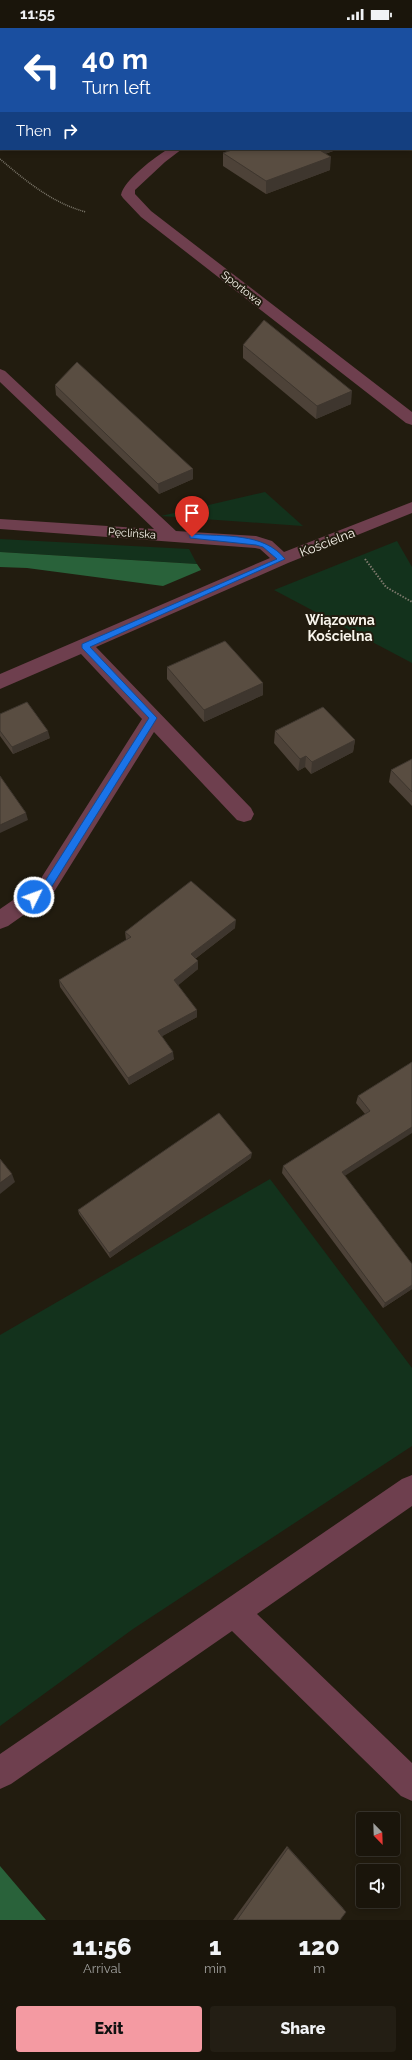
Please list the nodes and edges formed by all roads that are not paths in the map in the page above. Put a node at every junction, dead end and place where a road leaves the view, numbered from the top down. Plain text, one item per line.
1 (174, 150) edge
2 (0, 374) edge
3 (412, 420) edge
4 (412, 507) edge
5 (0, 524) edge
6 (170, 535) junction
7 (282, 559) junction
8 (84, 646) junction
9 (0, 682) edge
10 (153, 718) junction
11 (244, 814) dead end
12 (0, 920) edge
13 (412, 1489) edge
14 (234, 1612) junction
15 (0, 1773) edge
16 (412, 1785) edge

1 - 3 street, Sportowa
2 - 6 street
4 - 7 street, Kościelna
5 - 6 street, Pęclińska
6 - 7 street, Pęclińska
7 - 8 street, Kościelna
8 - 9 street, Kościelna
8 - 10 street
10 - 11 street
10 - 12 street
13 - 14 street
14 - 15 street
14 - 16 street

